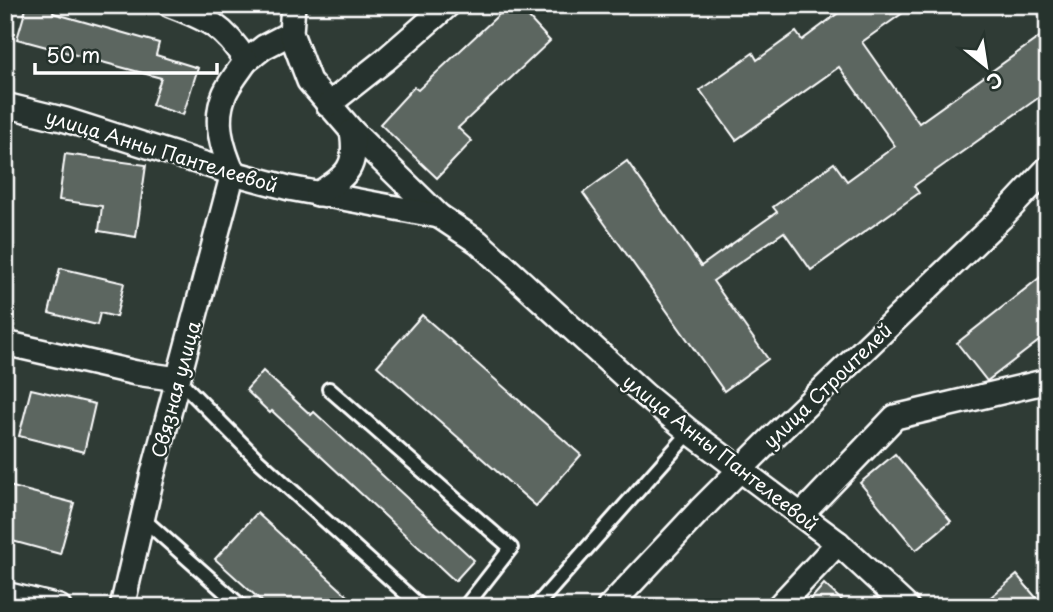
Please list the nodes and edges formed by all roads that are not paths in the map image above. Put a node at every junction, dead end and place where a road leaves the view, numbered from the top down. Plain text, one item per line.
1 (170, 5) edge
2 (293, 5) edge
3 (448, 5) edge
4 (291, 33) junction
5 (246, 61) junction
6 (5, 105) edge
7 (328, 106) junction
8 (352, 131) junction
9 (1048, 168) edge
10 (233, 173) junction
11 (318, 194) junction
12 (439, 216) junction
13 (5, 344) edge
14 (178, 379) junction
15 (1048, 381) edge
16 (329, 389) dead end
17 (690, 432) junction
18 (741, 469) junction
19 (802, 514) junction
20 (142, 518) junction
21 (838, 543) junction
22 (5, 594) edge
23 (59, 607) edge
24 (122, 607) edge
25 (242, 607) edge
26 (421, 607) edge
27 (465, 607) edge
28 (535, 607) edge
29 (609, 607) edge
30 (778, 607) edge
31 (907, 607) edge

1 - 5 street
2 - 4 street
3 - 7 street
4 - 5 street
4 - 7 street, улица Анны Пантелеевой
5 - 10 street
6 - 10 street, улица Анны Пантелеевой
7 - 8 street, улица Анны Пантелеевой
8 - 11 street
8 - 12 street, улица Анны Пантелеевой
9 - 18 street, улица Строителей
10 - 11 street, улица Анны Пантелеевой
10 - 14 street, Связная улица
11 - 12 street, улица Анны Пантелеевой
12 - 17 street, улица Анны Пантелеевой
13 - 14 street
14 - 20 street, Связная улица
14 - 26 lane
15 - 19 street
16 - 27 lane
17 - 18 street, улица Анны Пантелеевой
17 - 28 lane
18 - 19 street, улица Анны Пантелеевой
18 - 29 street, улица Строителей
19 - 21 street, улица Анны Пантелеевой
20 - 24 street, Связная улица
20 - 25 lane
21 - 30 street
21 - 31 street, улица Анны Пантелеевой
22 - 23 street

